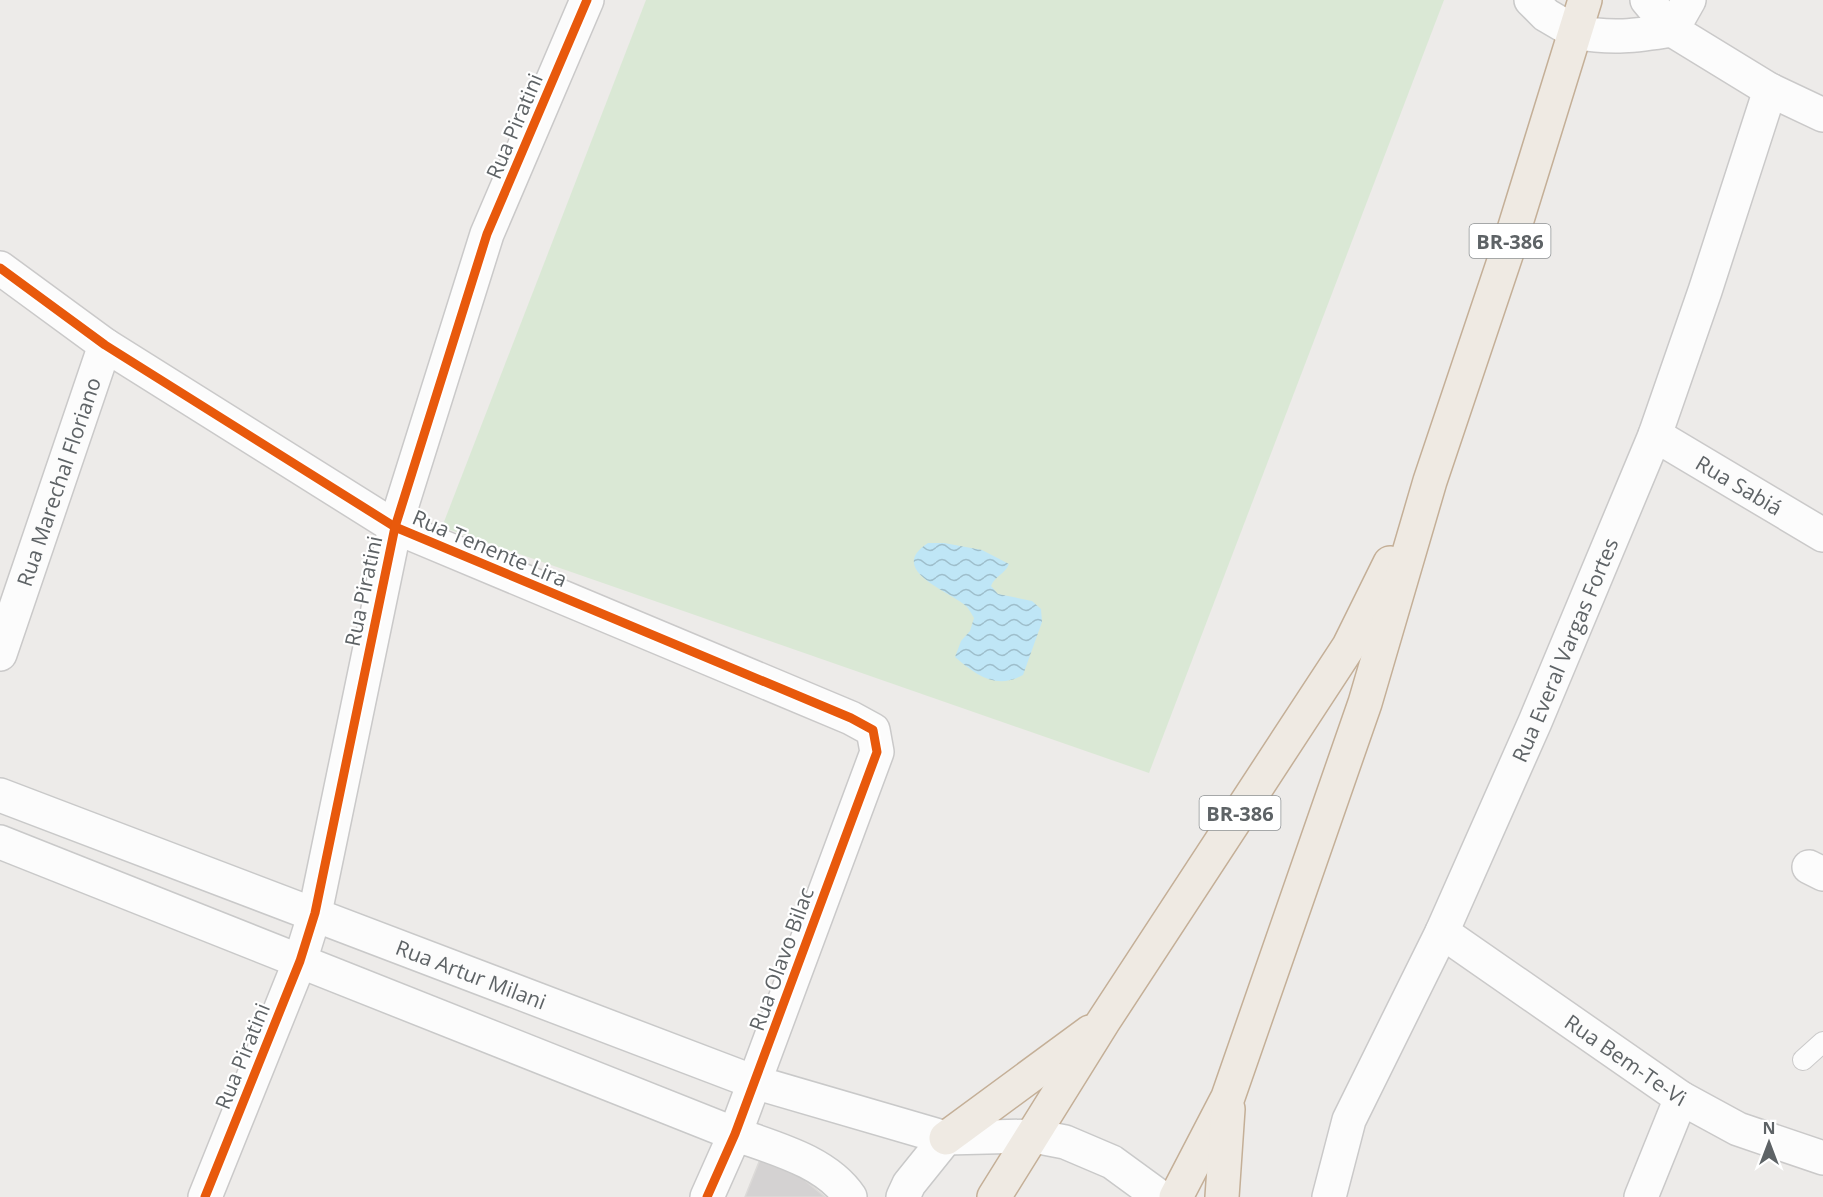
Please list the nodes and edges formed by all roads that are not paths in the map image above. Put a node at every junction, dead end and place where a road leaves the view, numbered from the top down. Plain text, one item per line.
1 (587, 0) edge
2 (1531, 0) edge
3 (1586, 0) edge
4 (1647, 0) edge
5 (1689, 0) edge
6 (1672, 30) junction
7 (1575, 32) junction
8 (1770, 90) junction
9 (1823, 116) edge
10 (0, 268) edge
11 (105, 345) junction
12 (1655, 435) junction
13 (1430, 481) junction
14 (395, 528) junction
15 (1823, 535) edge
16 (0, 654) edge
17 (873, 730) joint
18 (0, 795) edge
19 (0, 842) edge
20 (315, 913) junction
21 (1442, 932) junction
22 (300, 961) junction
23 (484, 978) junction
24 (1104, 1022) junction
25 (464, 1026) junction
26 (1823, 1042) edge
27 (1803, 1060) dead end
28 (754, 1082) junction
29 (1228, 1097) junction
30 (1681, 1098) junction
31 (735, 1134) junction
32 (1034, 1136) junction
33 (946, 1138) junction
34 (1823, 1158) edge
35 (205, 1197) edge
36 (707, 1197) edge
37 (850, 1197) edge
38 (903, 1197) edge
39 (994, 1197) edge
40 (1160, 1197) edge
41 (1176, 1197) edge
42 (1222, 1197) edge
43 (1329, 1197) edge
44 (1641, 1197) edge

1 - 14 street, Rua Piratini
2 - 7 street
3 - 7 highway, BR-386
4 - 6 street
5 - 6 street
6 - 7 street
6 - 8 street
7 - 13 highway, BR-386
8 - 9 street
8 - 12 street, Rua Everal Vargas Fortes
10 - 11 street, Rua Tenente Lira
11 - 14 street, Rua Tenente Lira
11 - 16 street, Rua Marechal Floriano
12 - 15 street, Rua Sabiá
12 - 21 street, Rua Everal Vargas Fortes
13 - 24 highway, BR-386
13 - 29 highway, BR-386
14 - 17 street, Rua Tenente Lira
14 - 20 street, Rua Piratini
17 - 28 street, Rua Olavo Bilac
18 - 20 street, Rua Artur Milani
19 - 22 street
20 - 22 street, Rua Piratini
20 - 23 street, Rua Artur Milani
21 - 30 street, Rua Bem-Te-Vi
21 - 43 street, Rua Everal Vargas Fortes
22 - 25 street
22 - 35 street, Rua Piratini
23 - 25 street
23 - 28 street, Rua Artur Milani
24 - 32 highway, BR-386
24 - 33 highway
25 - 31 street
26 - 27 lane
28 - 31 street, Rua Olavo Bilac
28 - 33 street, Rua Artur Milani
29 - 41 highway, BR-386
29 - 42 highway
30 - 34 street, Rua Bem-Te-Vi
30 - 44 street
31 - 36 street, Rua Olavo Bilac
31 - 37 street
32 - 33 street, Rua Artur Milani
32 - 39 highway, BR-386
32 - 40 street, Rua Artur Milani
33 - 38 street

